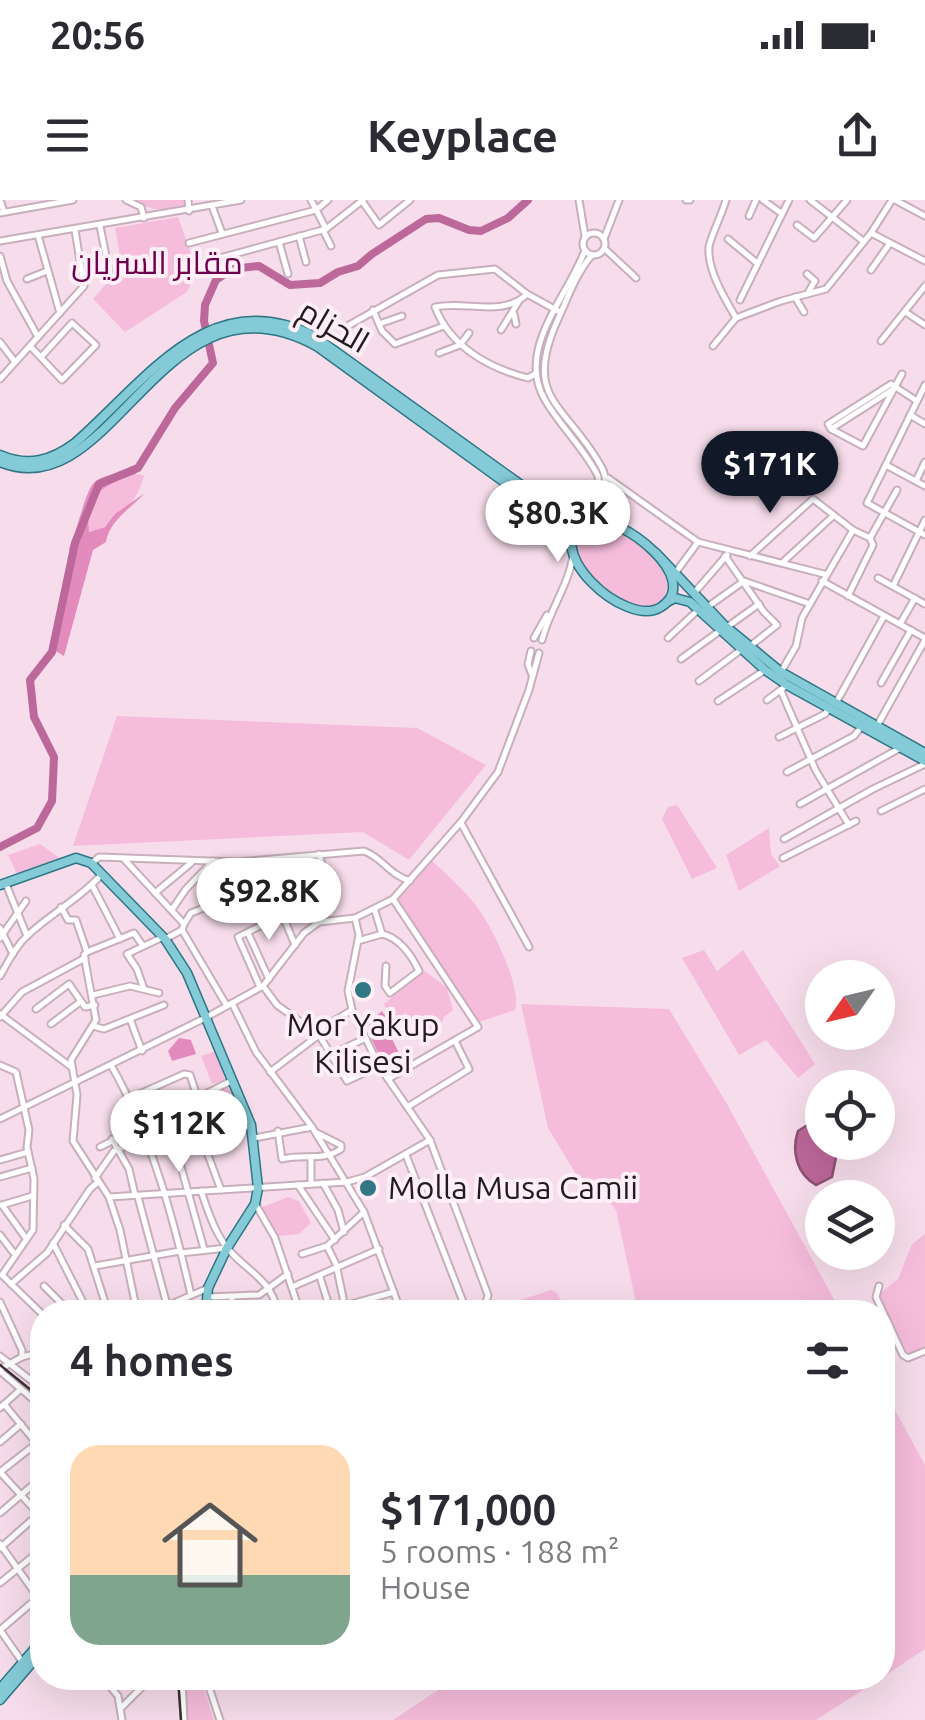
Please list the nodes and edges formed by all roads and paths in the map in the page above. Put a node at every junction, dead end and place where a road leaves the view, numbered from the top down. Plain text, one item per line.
1 (0, 200) edge
2 (73, 200) edge
3 (126, 200) edge
4 (188, 200) edge
5 (241, 200) edge
6 (311, 200) edge
7 (328, 200) edge
8 (410, 200) edge
9 (578, 200) edge
10 (619, 200) edge
11 (756, 200) edge
12 (764, 200) edge
13 (789, 200) edge
14 (810, 200) edge
15 (846, 200) edge
16 (893, 200) edge
17 (362, 201) edge
18 (723, 201) edge
19 (215, 204) edge
20 (316, 210) junction
21 (189, 211) junction
22 (2, 212) edge
23 (782, 214) junction
24 (612, 216) junction
25 (749, 216) dead end
26 (833, 216) junction
27 (925, 216) edge
28 (144, 218) junction
29 (797, 225) dead end
30 (100, 226) junction
31 (75, 230) junction
32 (324, 230) junction
33 (222, 233) junction
34 (594, 233) junction
35 (871, 233) junction
36 (38, 235) junction
37 (299, 236) junction
38 (586, 237) junction
39 (728, 239) dead end
40 (604, 240) junction
41 (0, 241) edge
42 (863, 241) junction
43 (279, 242) junction
44 (189, 243) dead end
45 (890, 243) junction
46 (331, 246) dead end
47 (604, 249) junction
48 (585, 250) junction
49 (592, 255) junction
50 (0, 256) edge
51 (204, 262) dead end
52 (306, 262) dead end
53 (925, 262) edge
54 (757, 263) junction
55 (871, 270) dead end
56 (46, 271) junction
57 (288, 274) dead end
58 (807, 274) dead end
59 (110, 276) dead end
60 (636, 278) dead end
61 (27, 279) dead end
62 (4, 282) edge
63 (925, 287) edge
64 (527, 294) junction
65 (808, 294) junction
66 (795, 297) junction
67 (740, 300) dead end
68 (520, 301) junction
69 (373, 310) junction
70 (558, 311) junction
71 (804, 312) dead end
72 (906, 312) junction
73 (60, 313) junction
74 (514, 314) junction
75 (402, 316) dead end
76 (736, 318) junction
77 (380, 324) junction
78 (516, 324) dead end
79 (925, 325) edge
80 (444, 326) junction
81 (344, 328) dead end
82 (500, 330) dead end
83 (211, 332) junction
84 (468, 333) dead end
85 (38, 337) junction
86 (881, 341) dead end
87 (0, 342) edge
88 (460, 345) junction
89 (30, 346) junction
90 (714, 346) dead end
91 (439, 354) dead end
92 (41, 356) junction
93 (15, 362) junction
94 (535, 374) junction
95 (902, 374) dead end
96 (0, 379) edge
97 (925, 385) edge
98 (894, 389) junction
99 (917, 401) junction
100 (910, 415) junction
101 (925, 424) edge
102 (0, 458) edge
103 (925, 462) edge
104 (886, 465) junction
105 (606, 477) junction
106 (916, 481) junction
107 (925, 486) edge
108 (897, 490) dead end
109 (884, 512) junction
110 (832, 516) junction
111 (590, 519) junction
112 (925, 520) edge
113 (612, 522) junction
114 (852, 530) junction
115 (922, 534) edge
116 (870, 538) junction
117 (698, 542) junction
118 (572, 550) junction
119 (656, 553) junction
120 (728, 554) junction
121 (750, 556) junction
122 (782, 562) junction
123 (569, 573) junction
124 (674, 575) junction
125 (587, 576) junction
126 (823, 578) junction
127 (878, 578) dead end
128 (744, 581) junction
129 (893, 586) junction
130 (693, 594) junction
131 (848, 596) junction
132 (915, 598) junction
133 (667, 602) junction
134 (759, 604) junction
135 (810, 604) junction
136 (925, 604) edge
137 (702, 608) junction
138 (884, 616) junction
139 (900, 624) junction
140 (724, 629) junction
141 (911, 630) junction
142 (668, 638) dead end
143 (538, 639) dead end
144 (925, 639) edge
145 (746, 648) junction
146 (535, 652) dead end
147 (682, 658) dead end
148 (765, 670) junction
149 (781, 672) junction
150 (699, 680) dead end
151 (881, 683) dead end
152 (784, 688) junction
153 (767, 700) dead end
154 (718, 701) dead end
155 (832, 706) junction
156 (862, 726) junction
157 (877, 726) junction
158 (799, 728) junction
159 (779, 737) dead end
160 (900, 748) junction
161 (925, 753) edge
162 (812, 760) junction
163 (925, 763) edge
164 (786, 772) dead end
165 (826, 788) junction
166 (925, 789) edge
167 (800, 804) dead end
168 (839, 808) junction
169 (881, 810) dead end
170 (461, 822) junction
171 (784, 839) dead end
172 (319, 854) junction
173 (123, 858) junction
174 (782, 858) dead end
175 (213, 861) junction
176 (192, 862) junction
177 (91, 863) junction
178 (102, 874) junction
179 (410, 881) junction
180 (3, 885) edge
181 (92, 886) junction
182 (155, 893) junction
183 (393, 899) junction
184 (26, 901) dead end
185 (61, 907) junction
186 (172, 910) junction
187 (374, 911) junction
188 (16, 914) junction
189 (282, 915) junction
190 (355, 918) junction
191 (264, 925) junction
192 (182, 927) junction
193 (248, 933) junction
194 (1, 934) edge
195 (382, 934) junction
196 (27, 936) junction
197 (120, 938) junction
198 (164, 938) junction
199 (358, 941) junction
200 (295, 945) junction
201 (143, 946) junction
202 (529, 948) dead end
203 (13, 954) junction
204 (86, 955) junction
205 (386, 966) dead end
206 (0, 976) edge
207 (269, 980) junction
208 (261, 987) junction
209 (144, 989) junction
210 (159, 992) dead end
211 (93, 995) junction
212 (80, 1002) junction
213 (164, 1005) dead end
214 (230, 1005) junction
215 (95, 1006) junction
216 (36, 1010) dead end
217 (352, 1010) junction
218 (0, 1015) edge
219 (207, 1018) junction
220 (130, 1019) junction
221 (50, 1024) dead end
222 (93, 1026) junction
223 (316, 1034) junction
224 (366, 1038) junction
225 (455, 1041) junction
226 (142, 1051) junction
227 (330, 1055) junction
228 (0, 1065) edge
229 (111, 1065) junction
230 (70, 1066) junction
231 (380, 1066) junction
232 (270, 1072) junction
233 (388, 1079) junction
234 (233, 1080) junction
235 (74, 1082) junction
236 (196, 1096) junction
237 (128, 1098) junction
238 (188, 1101) junction
239 (408, 1106) junction
240 (23, 1108) junction
241 (0, 1119) edge
242 (196, 1124) junction
243 (251, 1124) junction
244 (138, 1126) junction
245 (314, 1130) junction
246 (171, 1131) junction
247 (278, 1131) junction
248 (144, 1138) junction
249 (254, 1138) junction
250 (112, 1139) junction
251 (430, 1140) junction
252 (100, 1147) dead end
253 (120, 1149) junction
254 (28, 1152) junction
255 (406, 1154) junction
256 (330, 1156) junction
257 (311, 1158) junction
258 (0, 1160) edge
259 (32, 1168) junction
260 (0, 1178) edge
261 (97, 1180) junction
262 (347, 1182) junction
263 (323, 1183) junction
264 (311, 1184) junction
265 (298, 1185) junction
266 (258, 1188) junction
267 (221, 1190) junction
268 (201, 1191) junction
269 (187, 1192) junction
270 (165, 1194) junction
271 (32, 1196) junction
272 (136, 1196) junction
273 (108, 1197) junction
274 (255, 1204) junction
275 (1, 1205) edge
276 (364, 1212) junction
277 (64, 1226) junction
278 (344, 1232) junction
279 (0, 1234) edge
280 (25, 1237) junction
281 (335, 1240) junction
282 (53, 1243) junction
283 (327, 1246) junction
284 (227, 1248) junction
285 (204, 1249) junction
286 (379, 1249) junction
287 (181, 1252) junction
288 (14, 1253) junction
289 (153, 1254) junction
290 (302, 1254) dead end
291 (127, 1258) junction
292 (95, 1266) junction
293 (338, 1269) junction
294 (1, 1274) edge
295 (288, 1274) junction
296 (320, 1277) junction
297 (11, 1284) junction
298 (44, 1286) dead end
299 (879, 1286) dead end
300 (292, 1287) junction
301 (270, 1288) junction
302 (394, 1292) junction
303 (208, 1293) junction
304 (191, 1295) junction
305 (232, 1297) joint
306 (58, 1300) edge
307 (82, 1300) edge
308 (105, 1300) edge
309 (136, 1300) edge
310 (165, 1300) edge
311 (182, 1300) edge
312 (207, 1300) edge
313 (274, 1300) edge
314 (296, 1300) edge
315 (327, 1300) edge
316 (343, 1300) edge
317 (371, 1300) edge
318 (397, 1300) edge
319 (462, 1300) edge
320 (486, 1300) edge
321 (877, 1300) edge
322 (0, 1302) edge
323 (30, 1302) edge
324 (895, 1339) edge
325 (925, 1351) edge
326 (30, 1355) edge
327 (0, 1356) edge
328 (22, 1357) junction
329 (9, 1362) junction
330 (0, 1370) edge
331 (30, 1379) edge
332 (21, 1389) junction
333 (30, 1397) edge
334 (2, 1406) edge
335 (20, 1424) junction
336 (30, 1436) edge
337 (0, 1442) edge
338 (30, 1448) edge
339 (0, 1472) edge
340 (30, 1487) edge
341 (22, 1494) junction
342 (30, 1502) edge
343 (0, 1512) edge
344 (30, 1523) edge
345 (1, 1546) edge
346 (30, 1559) edge
347 (20, 1568) junction
348 (30, 1582) edge
349 (0, 1583) edge
350 (30, 1607) edge
351 (0, 1630) edge
352 (30, 1654) edge
353 (23, 1662) junction
354 (30, 1665) edge
355 (0, 1689) edge
356 (113, 1690) edge
357 (140, 1690) edge
358 (183, 1690) edge
359 (210, 1690) edge
360 (0, 1700) edge
361 (121, 1708) junction
362 (122, 1720) edge
363 (184, 1720) edge
364 (220, 1720) edge

1 - 22 street
2 - 22 street
3 - 28 street
4 - 21 street
5 - 19 street
6 - 20 street
7 - 20 street
8 - 17 street
9 - 38 street
10 - 24 street
11 - 25 street
12 - 23 street
13 - 23 street
14 - 26 street
15 - 26 street
16 - 27 street
16 - 35 street
17 - 32 street
18 - 76 street
19 - 21 street
19 - 33 street
20 - 32 street
20 - 33 street
21 - 28 street
23 - 54 street
24 - 34 street
24 - 40 street
26 - 29 street
26 - 42 street
28 - 30 street
30 - 31 street
30 - 59 street
31 - 36 street
31 - 73 street
32 - 37 street
32 - 46 street
33 - 44 street
34 - 38 street
34 - 40 street
35 - 42 street
35 - 45 street
36 - 41 street
36 - 56 street
37 - 43 street
37 - 52 street
38 - 48 street
39 - 54 street
40 - 47 street
42 - 65 street
43 - 51 street
43 - 57 street
45 - 53 street
45 - 55 street
47 - 49 street
47 - 60 street
48 - 49 street
48 - 70 street
49 - 70 street
50 - 62 street
54 - 67 street
56 - 61 street
56 - 73 street
58 - 65 street
62 - 85 street
63 - 72 street
64 - 68 street
64 - 69 street
64 - 70 street
65 - 66 street
66 - 71 street
66 - 76 street
68 - 74 street
68 - 80 street
69 - 77 street
69 - 81 street
70 - 94 street
70 - 105 street
72 - 79 street
72 - 86 street
73 - 85 street
74 - 78 street
74 - 82 street
75 - 77 street
76 - 90 street
77 - 80 street
80 - 88 street
83 - 102 main road, الحزام
83 - 111 main road, الحزام
83 - 118 main road, الحزام
84 - 88 street
85 - 89 street
87 - 93 street
88 - 91 street
88 - 94 street
89 - 92 street
89 - 93 street
92 - 92 street
93 - 96 street
94 - 111 street
95 - 98 street
97 - 99 street
98 - 98 street
98 - 99 street
99 - 100 street
100 - 101 street
100 - 104 street
103 - 106 street
104 - 106 street
104 - 109 street
105 - 113 street
105 - 117 street
106 - 107 street
108 - 109 street
109 - 115 street
109 - 116 street
110 - 114 street
110 - 121 street
110 - 122 street
111 - 113 main road
111 - 118 main road
112 - 115 street
113 - 119 main road
114 - 116 street
114 - 126 street
115 - 129 street
116 - 131 street
117 - 120 street
117 - 124 street
118 - 123 street
118 - 125 main road
119 - 124 main road
119 - 133 main road
120 - 121 street
120 - 128 street
120 - 130 street
121 - 122 street
122 - 126 street
123 - 125 street
123 - 143 street
124 - 130 main road
125 - 133 main road
126 - 131 street
126 - 135 street
127 - 129 street
128 - 134 street
128 - 135 street
128 - 137 street
129 - 132 street
130 - 137 main road
131 - 138 street
132 - 136 street
132 - 139 street
133 - 137 main road
134 - 140 street
134 - 145 street
135 - 149 street
137 - 140 main road
137 - 142 street
138 - 139 street
138 - 155 street
139 - 141 street
140 - 145 main road
140 - 147 street
141 - 144 street
141 - 151 street
144 - 157 street
145 - 148 main road
145 - 149 main road
145 - 150 street
146 - 170 street
148 - 152 main road
148 - 154 street
149 - 155 main road
152 - 153 street
152 - 155 main road
152 - 158 street
155 - 156 main road
155 - 157 main road
155 - 158 street
156 - 160 main road
156 - 162 street
157 - 161 main road
158 - 159 street
158 - 162 street
160 - 163 main road
160 - 165 street
162 - 164 street
162 - 165 street
163 - 168 street
165 - 167 street
165 - 168 street
166 - 169 street
168 - 171 street
168 - 174 street
170 - 179 street
170 - 202 street
172 - 175 street
172 - 179 street
172 - 189 street
173 - 176 street
173 - 177 street
173 - 182 street
175 - 176 street
175 - 186 street
176 - 182 street
177 - 178 main road
177 - 180 main road
178 - 181 street
178 - 198 main road
179 - 183 street
180 - 188 street
181 - 185 street
181 - 197 street
182 - 186 street
183 - 187 street
183 - 225 street
184 - 188 street
185 - 196 street
185 - 204 street
186 - 192 street
187 - 190 street
187 - 195 street
188 - 194 street
188 - 196 street
189 - 191 street
189 - 200 street
190 - 199 street
190 - 200 street
191 - 192 street
191 - 193 street
192 - 198 street
192 - 214 street
193 - 207 street
193 - 208 street
194 - 203 street
195 - 199 street
195 - 205 street
196 - 203 street
197 - 201 street
197 - 204 street
198 - 201 street
198 - 219 main road
199 - 217 street
200 - 207 street
201 - 209 street
203 - 206 street
204 - 211 street
204 - 218 street
207 - 208 street
208 - 214 street
208 - 223 street
209 - 210 street
209 - 211 street
211 - 215 street
212 - 215 street
212 - 216 street
212 - 221 street
213 - 220 street
214 - 219 street
214 - 232 street
215 - 222 street
217 - 223 street
217 - 224 street
218 - 230 street
219 - 226 street
219 - 234 main road
220 - 222 street
220 - 226 street
222 - 230 street
223 - 227 street
223 - 232 street
224 - 227 street
224 - 231 street
225 - 233 street
225 - 239 street
226 - 229 street
227 - 231 street
228 - 240 street
229 - 235 street
229 - 237 street
230 - 235 street
231 - 233 street
232 - 245 street
233 - 239 street
234 - 236 street
234 - 243 main road
235 - 240 street
235 - 261 street
236 - 237 street
236 - 238 street
237 - 244 street
238 - 242 street
238 - 244 street
239 - 251 street
240 - 241 street
240 - 254 street
242 - 243 street
242 - 246 street
242 - 267 street
243 - 249 main road
244 - 248 street
244 - 250 street
245 - 247 street
245 - 256 street
245 - 256 street
246 - 248 street
246 - 269 street
247 - 249 street
247 - 257 street
248 - 253 street
248 - 270 street
249 - 266 main road
250 - 252 street
250 - 253 street
251 - 255 street
251 - 320 street
253 - 261 street
253 - 272 street
254 - 258 street
254 - 259 street
255 - 262 street
255 - 319 street
256 - 257 street
256 - 262 street
257 - 264 street
259 - 260 street
259 - 271 street
261 - 273 street
261 - 277 street
262 - 263 street
262 - 276 street
263 - 264 street
263 - 278 street
264 - 265 street
265 - 266 street
265 - 281 street
266 - 267 street
266 - 274 main road
267 - 268 street
268 - 269 street
268 - 284 street
269 - 270 street
269 - 285 street
270 - 272 street
270 - 287 street
271 - 275 street
271 - 280 street
272 - 273 street
272 - 289 street
273 - 291 street
274 - 284 main road
274 - 295 street
275 - 280 street
276 - 278 street
276 - 286 street
277 - 282 street
277 - 292 street
278 - 281 street
279 - 288 street
280 - 288 street
281 - 283 street
282 - 297 street
282 - 307 street
283 - 290 street
283 - 293 street
284 - 285 street
284 - 301 street
284 - 303 main road
285 - 287 street
286 - 293 street
286 - 302 street
287 - 289 street
287 - 304 street
288 - 294 street
289 - 291 street
289 - 310 street
291 - 292 street
291 - 309 street
292 - 308 street
293 - 296 street
293 - 316 street
294 - 297 street
295 - 300 street
295 - 301 street
296 - 300 street
296 - 315 street
297 - 323 street
298 - 306 street
299 - 321 street
300 - 314 street
301 - 305 street
301 - 313 street
302 - 317 street
302 - 318 street
303 - 304 street
303 - 305 street
303 - 312 main road
304 - 311 street
322 - 328 street
324 - 325 street
326 - 328 street
327 - 329 street
328 - 329 street
329 - 330 street
329 - 331 street
330 - 332 street
332 - 333 street
332 - 334 street
334 - 335 street
335 - 336 street
335 - 337 street
338 - 339 street
339 - 341 street
340 - 341 street
341 - 342 street
341 - 343 street
344 - 345 street
345 - 347 street
346 - 347 street
347 - 348 street
347 - 349 street
350 - 351 street
351 - 353 street
352 - 353 main road
353 - 355 main road
354 - 360 main road
356 - 361 street
357 - 361 street
358 - 363 street
359 - 364 street
361 - 362 street

